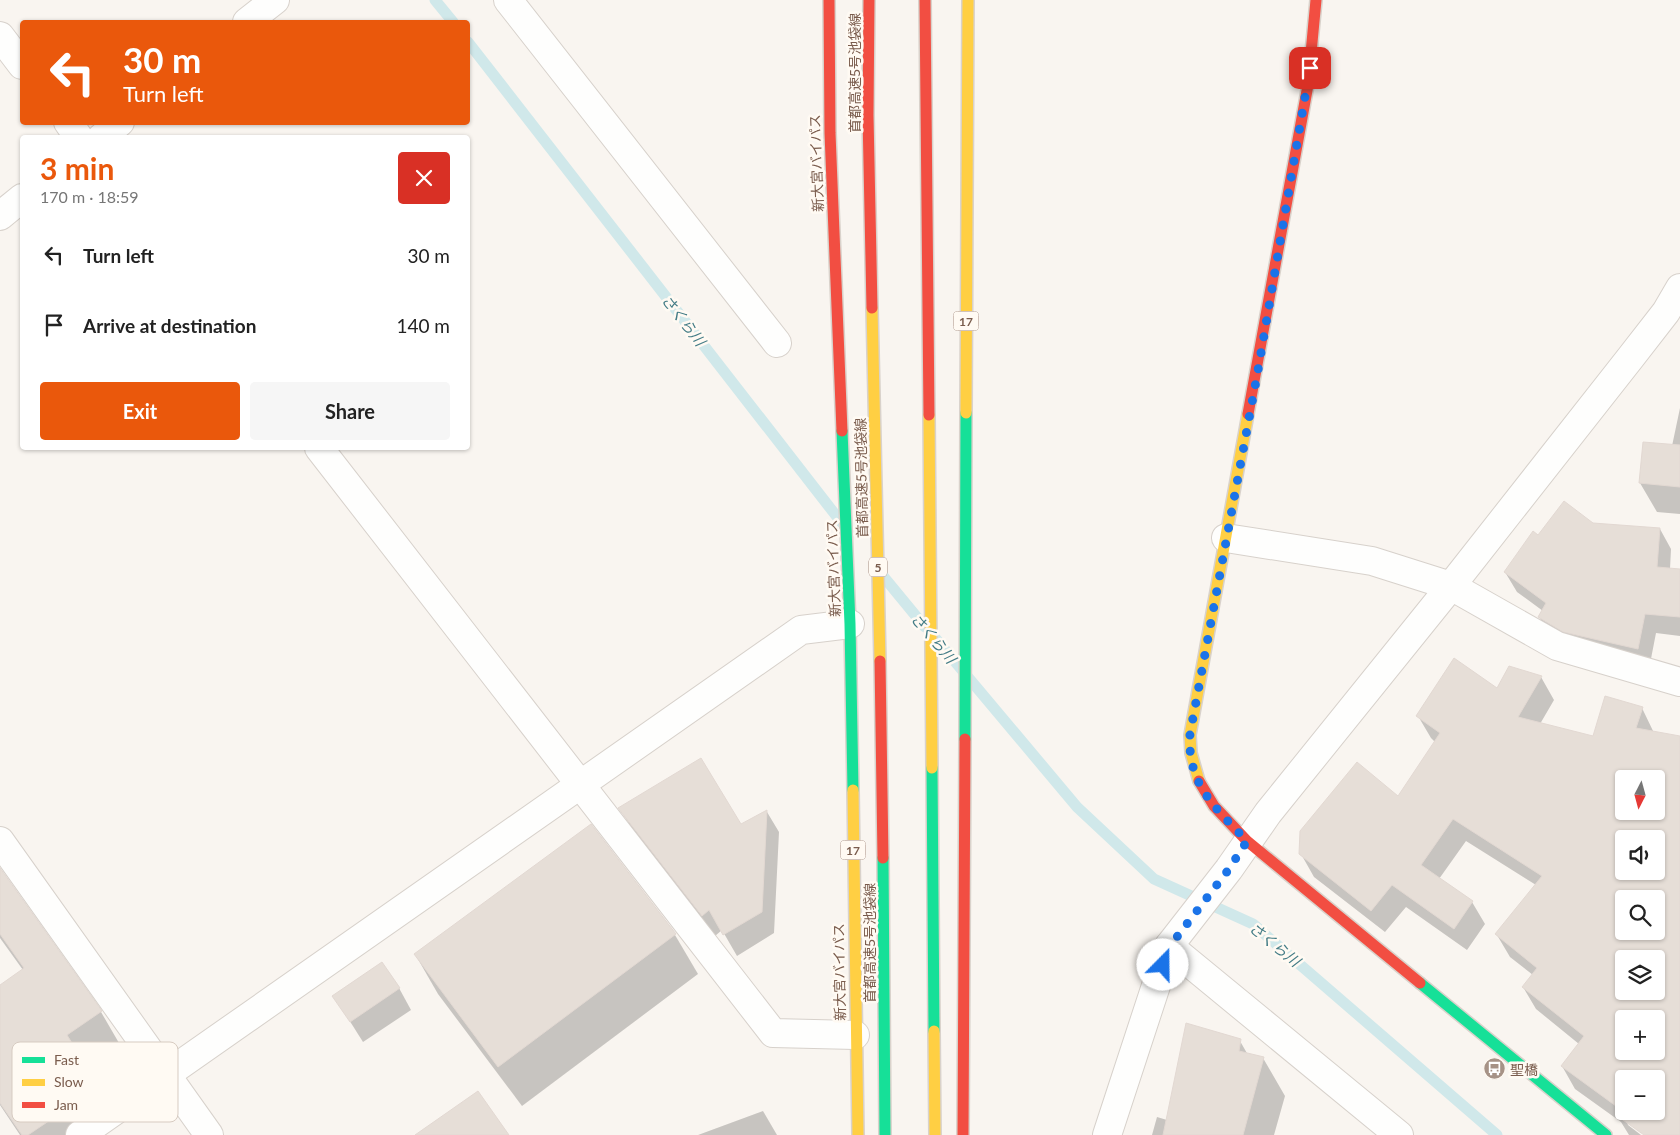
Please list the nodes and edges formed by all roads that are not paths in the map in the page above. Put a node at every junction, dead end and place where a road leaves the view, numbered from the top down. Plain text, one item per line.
1 (275, 0) edge
2 (508, 0) edge
3 (829, 0) edge
4 (869, 0) edge
5 (925, 0) edge
6 (968, 0) edge
7 (1316, 0) edge
8 (249, 20) edge
9 (0, 36) edge
10 (20, 61) edge
11 (116, 125) edge
12 (105, 135) edge
13 (20, 200) edge
14 (0, 216) edge
15 (1680, 288) edge
16 (777, 343) dead end
17 (321, 450) edge
18 (1226, 538) junction
19 (1451, 586) junction
20 (850, 624) junction
21 (1680, 682) edge
22 (581, 785) junction
23 (0, 841) edge
24 (1247, 841) junction
25 (1170, 946) junction
26 (855, 1035) junction
27 (143, 1042) edge
28 (178, 1067) edge
29 (178, 1092) edge
30 (99, 1122) edge
31 (80, 1135) edge
32 (209, 1135) edge
33 (858, 1135) edge
34 (885, 1135) edge
35 (935, 1135) edge
36 (963, 1135) edge
37 (1107, 1135) edge
38 (1400, 1135) edge
39 (1606, 1135) edge

1 - 8 street
2 - 16 street
3 - 20 main road, 新大宮バイパス / 17
4 - 34 main road, 首都高速5号池袋線 / 5
5 - 35 main road
6 - 36 main road, 17
7 - 18 main road
9 - 10 street
11 - 12 street
13 - 14 street
15 - 19 street
17 - 22 street
18 - 19 street
18 - 24 main road
19 - 21 street
19 - 24 street
20 - 22 street
20 - 26 main road, 新大宮バイパス / 17
22 - 26 street
22 - 28 street
23 - 27 street
24 - 25 street
24 - 39 main road
25 - 37 street
25 - 38 street
26 - 33 main road, 新大宮バイパス / 17
29 - 32 street
30 - 31 street

